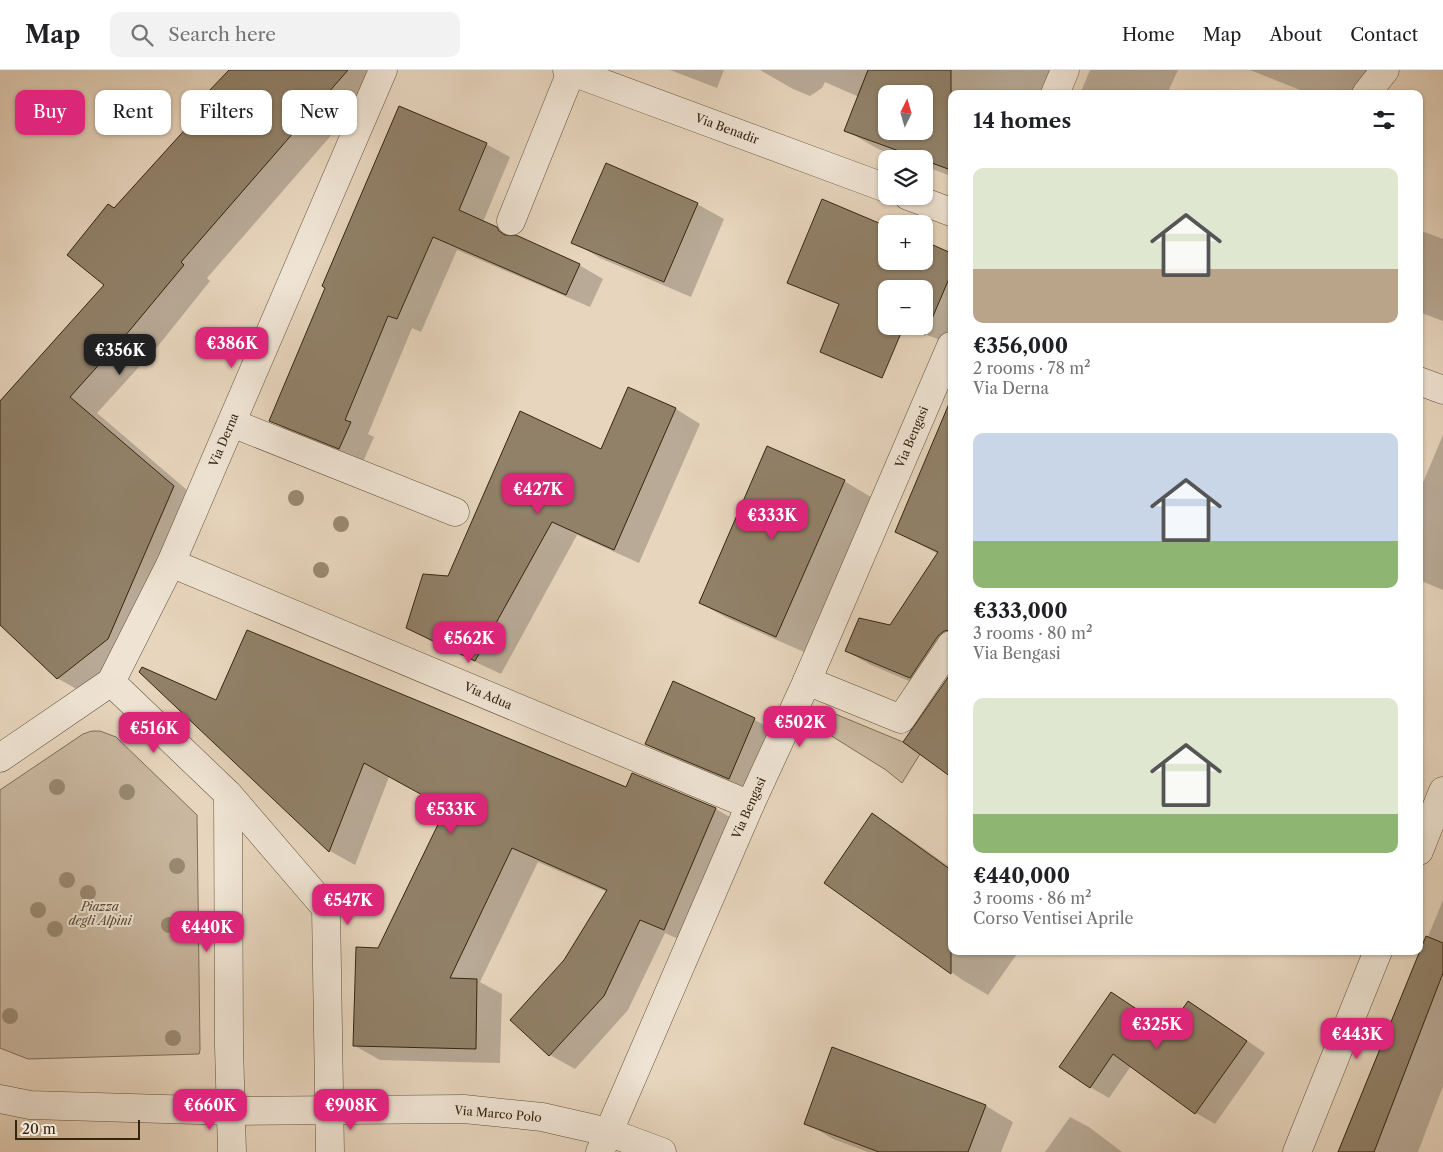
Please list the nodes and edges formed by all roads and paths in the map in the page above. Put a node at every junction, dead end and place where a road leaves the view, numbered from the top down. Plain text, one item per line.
1 (383, 70) edge
2 (1065, 70) edge
3 (1385, 70) edge
4 (569, 71) edge
5 (1057, 90) edge
6 (1369, 90) edge
7 (878, 185) edge
8 (932, 205) edge
9 (948, 211) edge
10 (511, 221) dead end
11 (948, 353) edge
12 (1423, 382) edge
13 (1443, 390) edge
14 (232, 423) junction
15 (455, 512) dead end
16 (171, 563) junction
17 (948, 649) edge
18 (807, 681) junction
19 (111, 682) junction
20 (0, 758) edge
21 (1443, 791) edge
22 (228, 794) junction
23 (750, 805) junction
24 (1423, 841) edge
25 (1376, 955) edge
26 (0, 1099) edge
27 (231, 1110) junction
28 (329, 1110) junction
29 (604, 1142) edge
30 (232, 1152) edge
31 (330, 1152) edge
32 (662, 1152) edge
33 (1297, 1152) edge

1 - 14 street, Via Derna
2 - 5 street
3 - 6 street
4 - 7 street, Via Benadir
4 - 10 street
8 - 9 street
11 - 18 street, Via Bengasi
12 - 13 street
14 - 15 street
14 - 16 street, Via Derna
16 - 19 street, Via Derna
16 - 23 street, Via Adua
17 - 18 street
18 - 23 street, Via Bengasi
19 - 20 street, Via Derna
19 - 22 street
21 - 24 street
22 - 27 street
22 - 28 street
23 - 29 street, Via Bengasi
25 - 33 street
26 - 27 street
27 - 28 street
27 - 30 street
28 - 29 street, Via Marco Polo
28 - 31 street
29 - 32 street, Via Marco Polo

